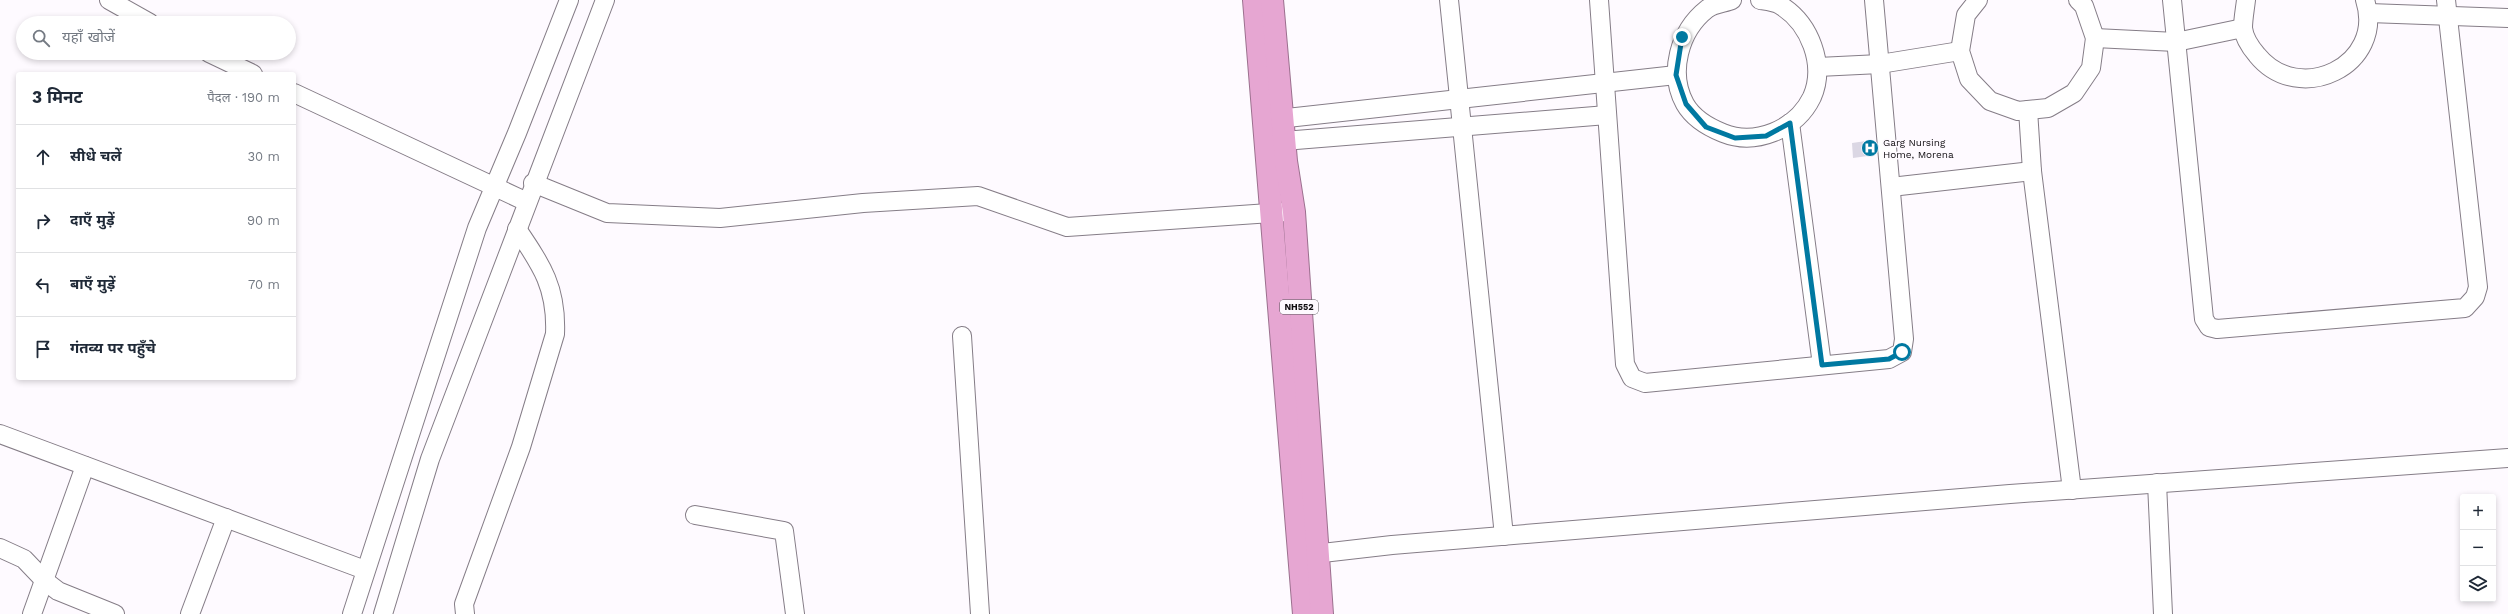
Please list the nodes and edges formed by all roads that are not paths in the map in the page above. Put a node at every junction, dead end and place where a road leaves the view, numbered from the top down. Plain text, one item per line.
1 (109, 0) edge
2 (569, 0) edge
3 (605, 0) edge
4 (1254, 0) edge
5 (1272, 0) edge
6 (1448, 0) edge
7 (1599, 0) edge
8 (1732, 0) edge
9 (1760, 0) edge
10 (1874, 0) edge
11 (1978, 0) edge
12 (2078, 0) edge
13 (2172, 0) edge
14 (2246, 0) edge
15 (2367, 6) edge
16 (2447, 9) edge
17 (138, 16) edge
18 (2508, 18) edge
19 (2243, 28) junction
20 (2095, 38) junction
21 (2176, 42) junction
22 (1960, 51) junction
23 (1935, 55) junction
24 (224, 60) edge
25 (1880, 64) junction
26 (1818, 67) junction
27 (249, 72) edge
28 (1676, 75) junction
29 (1970, 80) junction
30 (1605, 82) junction
31 (296, 94) edge
32 (1459, 101) junction
33 (2028, 110) junction
34 (1608, 115) junction
35 (1790, 123) junction
36 (1462, 126) junction
37 (1274, 131) junction
38 (2032, 171) junction
39 (533, 183) junction
40 (494, 187) junction
41 (1891, 187) junction
42 (527, 202) junction
43 (1272, 212) junction
44 (1294, 212) junction
45 (517, 229) junction
46 (962, 336) dead end
47 (1822, 365) junction
48 (0, 434) edge
49 (2508, 458) edge
50 (85, 466) junction
51 (2157, 483) junction
52 (2072, 490) junction
53 (695, 515) dead end
54 (226, 518) junction
55 (1504, 536) junction
56 (0, 548) edge
57 (1309, 554) junction
58 (365, 570) junction
59 (45, 581) junction
60 (32, 614) edge
61 (115, 614) edge
62 (190, 614) edge
63 (352, 614) edge
64 (383, 614) edge
65 (465, 614) edge
66 (795, 614) edge
67 (980, 614) edge
68 (1304, 614) edge
69 (1322, 614) edge
70 (2163, 614) edge

1 - 17 street
2 - 40 street
3 - 39 street
4 - 37 highway, NH552
5 - 37 highway, NH552
6 - 32 street
7 - 30 street
8 - 28 street
9 - 26 street
10 - 25 street
11 - 22 street
12 - 20 street
13 - 21 street
14 - 19 street
15 - 16 street
15 - 19 street
16 - 18 street
16 - 21 street
19 - 21 street
20 - 21 street
20 - 33 street
22 - 23 street
22 - 29 street
23 - 25 street
23 - 29 street
24 - 27 street
25 - 26 street
25 - 41 street
26 - 35 street
28 - 30 street
28 - 35 street
29 - 33 street
30 - 32 street
30 - 34 street
31 - 40 street
32 - 36 street
32 - 37 street
33 - 38 street
34 - 36 street
34 - 47 street
35 - 47 street
36 - 37 street
36 - 55 street
37 - 43 highway, NH552
37 - 44 highway, NH552
38 - 41 street
38 - 52 street
39 - 42 street
39 - 43 street
40 - 42 street
40 - 58 street
41 - 47 street
42 - 45 street
43 - 44 street
43 - 57 highway, NH552
44 - 57 highway, NH552
45 - 64 street
45 - 65 street
46 - 67 street
48 - 50 street
49 - 51 street
50 - 54 street
50 - 59 street
51 - 52 street
51 - 70 street
52 - 55 street
53 - 66 street
54 - 58 street
54 - 62 street
55 - 57 street
56 - 59 street
57 - 68 highway, NH552
57 - 69 highway, NH552
58 - 63 street
59 - 60 street
59 - 61 street

